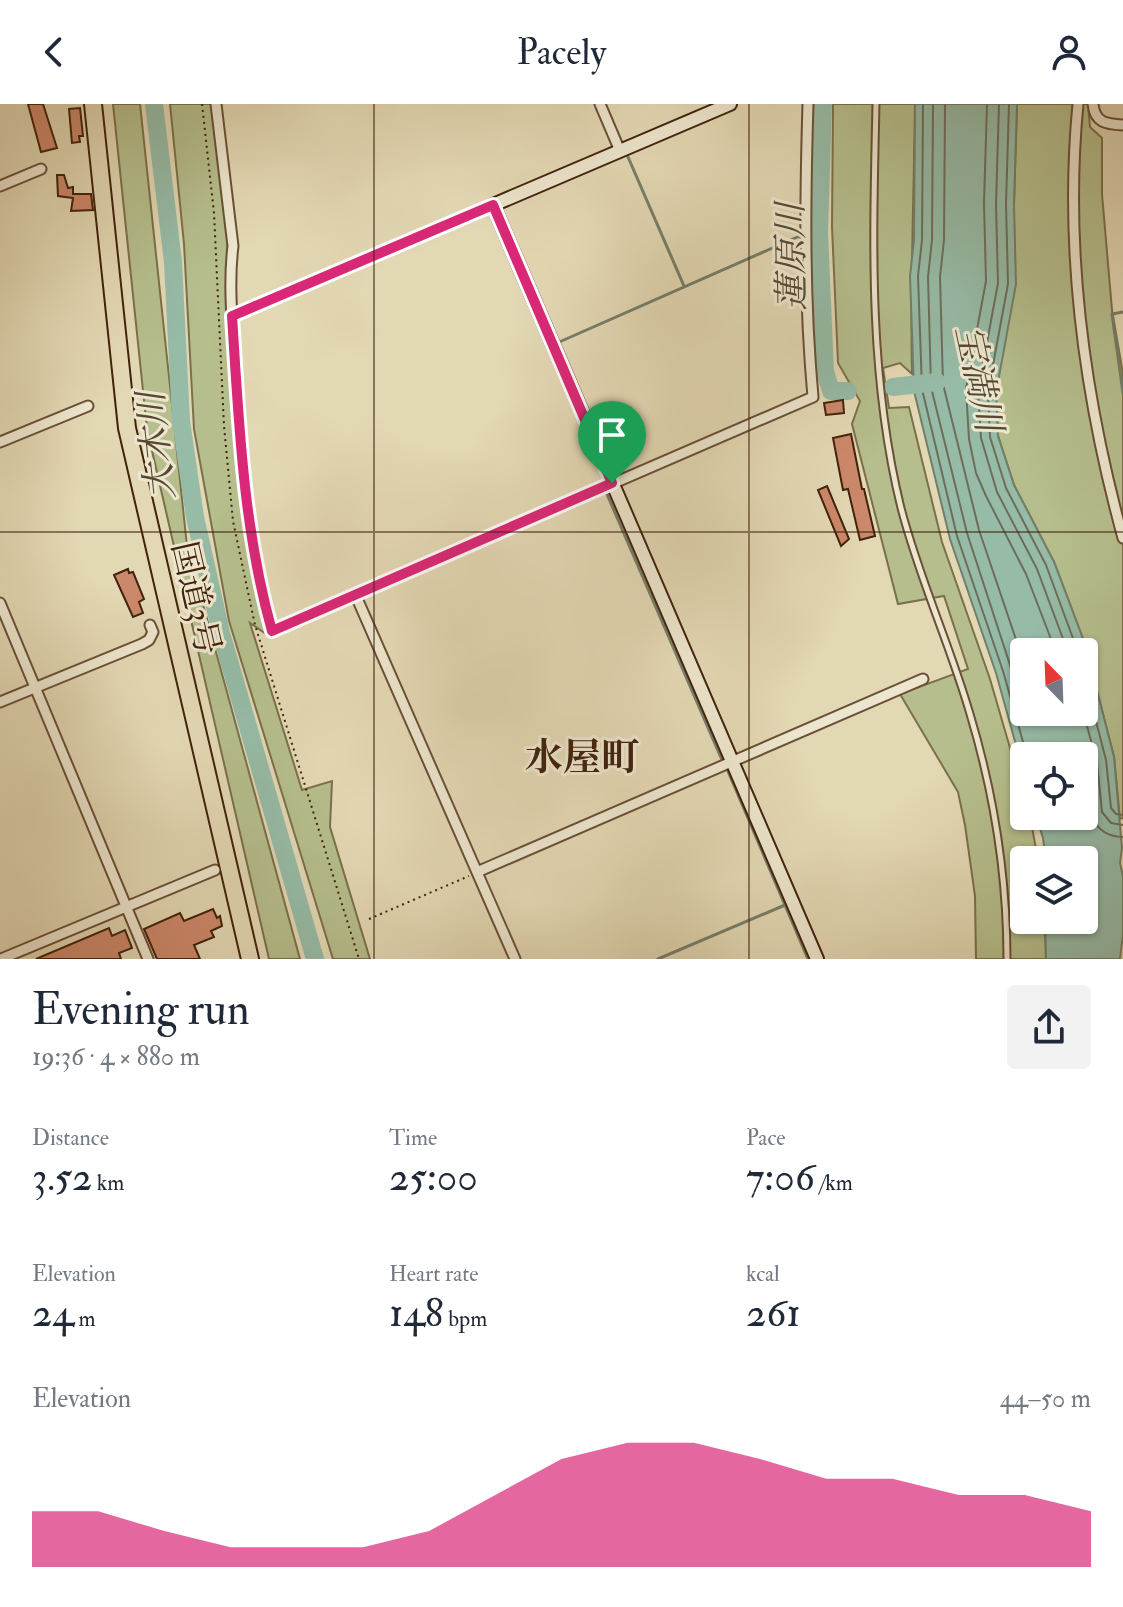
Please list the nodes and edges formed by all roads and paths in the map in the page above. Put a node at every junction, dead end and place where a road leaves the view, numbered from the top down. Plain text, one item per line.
1 (93, 104) edge
2 (216, 104) edge
3 (600, 104) edge
4 (730, 104) edge
5 (808, 104) edge
6 (876, 104) edge
7 (1078, 104) edge
8 (1093, 104) edge
9 (1123, 125) edge
10 (620, 151) junction
11 (41, 169) dead end
12 (0, 186) edge
13 (493, 205) junction
14 (232, 316) junction
15 (88, 406) dead end
16 (0, 442) edge
17 (612, 483) junction
18 (1123, 538) edge
19 (356, 596) junction
20 (0, 603) edge
21 (150, 625) dead end
22 (923, 679) dead end
23 (35, 687) junction
24 (0, 702) edge
25 (732, 760) junction
26 (215, 870) dead end
27 (477, 872) junction
28 (127, 907) junction
29 (369, 919) dead end
30 (1, 959) edge
31 (148, 959) edge
32 (250, 959) edge
33 (515, 959) edge
34 (817, 959) edge
35 (1007, 959) edge

1 - 32 highway, 国道3号
2 - 14 street
3 - 10 street
4 - 10 street
5 - 17 street
6 - 35 lane
7 - 18 street
8 - 9 street
10 - 13 street
11 - 12 street
13 - 14 street
13 - 17 street
14 - 19 street
15 - 16 street
17 - 19 street
17 - 25 street
19 - 27 street
20 - 23 street
21 - 23 street
22 - 25 street
23 - 24 street
23 - 28 street
25 - 27 street
25 - 34 street
26 - 28 street
27 - 29 path
27 - 33 street
28 - 30 street
28 - 31 street

